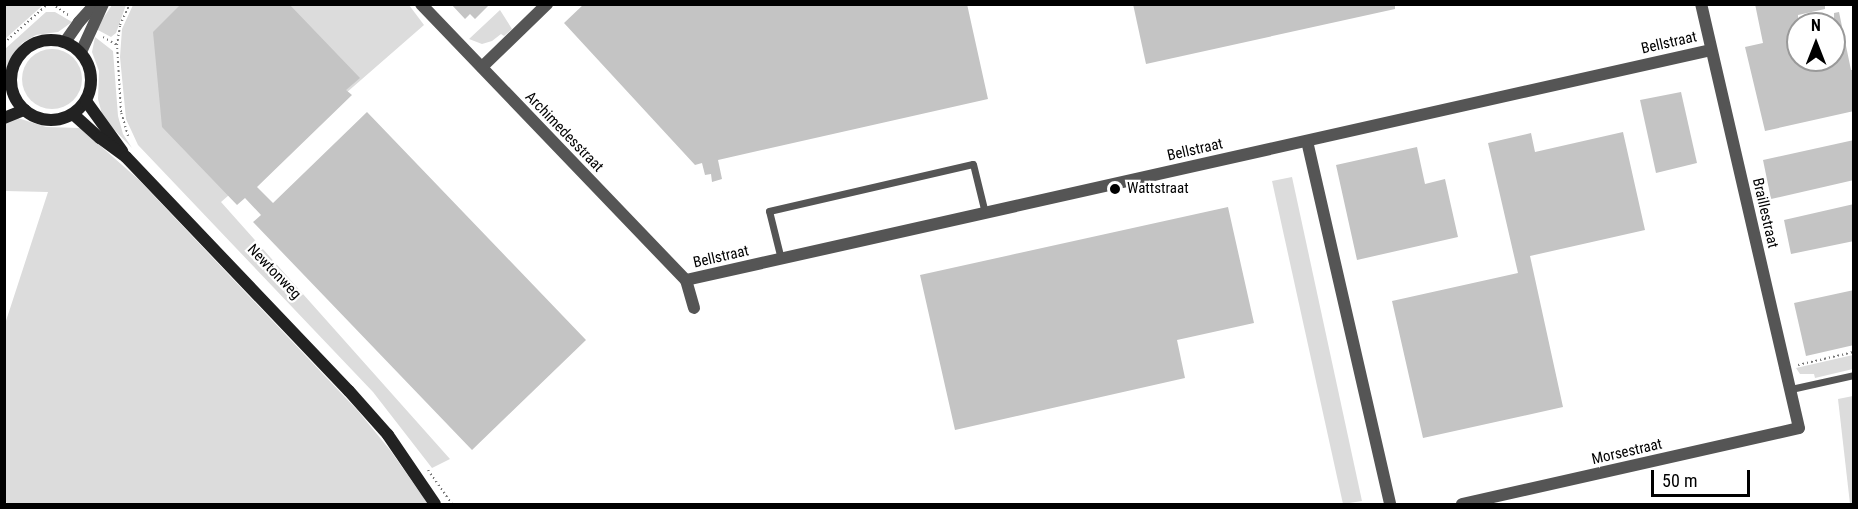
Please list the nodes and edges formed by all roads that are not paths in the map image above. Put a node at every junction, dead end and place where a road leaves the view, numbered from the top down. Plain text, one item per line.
1 (95, 4) edge
2 (103, 4) edge
3 (421, 4) edge
4 (547, 4) edge
5 (1701, 4) edge
6 (65, 42) junction
7 (1711, 50) junction
8 (81, 52) junction
9 (482, 68) junction
10 (8, 94) edge
11 (86, 101) junction
12 (24, 110) junction
13 (73, 114) junction
14 (4, 118) edge
15 (1307, 141) junction
16 (126, 157) junction
17 (985, 213) junction
18 (781, 259) junction
19 (686, 280) junction
20 (694, 309) dead end
21 (1854, 375) edge
22 (1791, 388) junction
23 (1799, 428) joint
24 (435, 504) edge
25 (1390, 504) edge
26 (1462, 504) edge

1 - 6 street
2 - 8 street
3 - 9 street, Archimedesstraat
4 - 9 street
5 - 7 street, Braillestraat
6 - 8 main road
6 - 10 main road
7 - 15 street, Bellstraat
7 - 22 street, Braillestraat
8 - 11 main road
9 - 19 street, Archimedesstraat
10 - 12 main road
11 - 13 main road
11 - 16 main road, Newtonweg
12 - 13 main road
12 - 14 main road
13 - 16 main road, Newtonweg
15 - 17 street, Bellstraat
15 - 25 street
16 - 24 main road, Newtonweg
17 - 18 street, Bellstraat
17 - 18 lane
18 - 19 street, Bellstraat
19 - 20 street
21 - 22 lane
22 - 23 street, Braillestraat
23 - 26 street, Morsestraat

